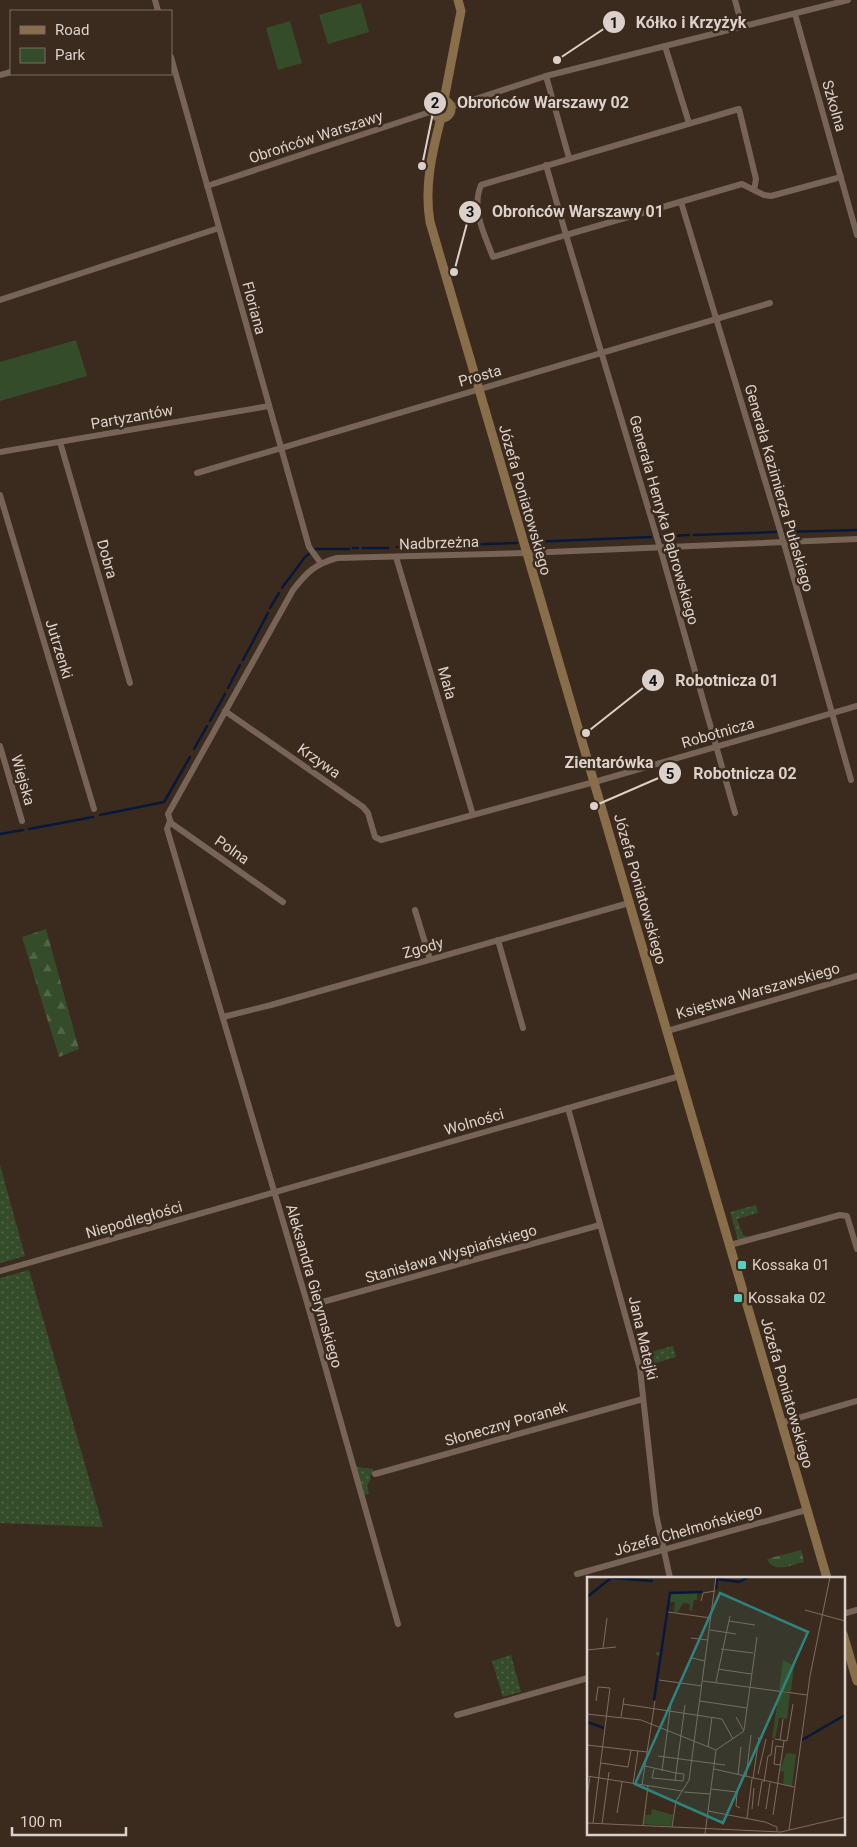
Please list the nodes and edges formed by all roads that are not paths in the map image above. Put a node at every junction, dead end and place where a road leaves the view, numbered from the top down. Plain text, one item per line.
1 (458, 0) edge
2 (735, 0) edge
3 (848, 0) edge
4 (795, 14) junction
5 (742, 26) junction
6 (665, 46) junction
7 (172, 61) edge
8 (546, 76) junction
9 (448, 103) junction
10 (433, 111) junction
11 (441, 118) junction
12 (689, 123) junction
13 (570, 158) junction
14 (546, 165) junction
15 (840, 177) junction
16 (207, 186) junction
17 (754, 190) junction
18 (681, 202) junction
19 (219, 228) junction
20 (857, 234) edge
21 (566, 235) junction
22 (0, 300) edge
23 (770, 303) dead end
24 (717, 319) junction
25 (601, 353) junction
26 (479, 389) junction
27 (269, 406) junction
28 (60, 442) junction
29 (281, 448) junction
30 (0, 452) edge
31 (197, 473) dead end
32 (0, 495) edge
33 (857, 539) edge
34 (783, 542) junction
35 (660, 548) junction
36 (526, 553) junction
37 (396, 557) junction
38 (320, 562) junction
39 (130, 682) dead end
40 (857, 706) edge
41 (225, 711) junction
42 (831, 713) junction
43 (0, 746) edge
44 (715, 747) junction
45 (851, 780) dead end
46 (594, 782) junction
47 (94, 809) dead end
48 (735, 813) dead end
49 (473, 815) junction
50 (169, 819) junction
51 (22, 821) dead end
52 (384, 840) joint
53 (283, 902) dead end
54 (629, 903) junction
55 (416, 910) dead end
56 (498, 940) junction
57 (430, 959) junction
58 (857, 976) edge
59 (223, 1017) junction
60 (522, 1028) dead end
61 (667, 1031) junction
62 (680, 1076) junction
63 (568, 1108) junction
64 (275, 1192) junction
65 (600, 1225) junction
66 (730, 1245) junction
67 (857, 1248) edge
68 (0, 1271) edge
69 (308, 1306) junction
70 (643, 1399) junction
71 (857, 1401) edge
72 (781, 1423) junction
73 (375, 1474) dead end
74 (806, 1510) junction
75 (664, 1550) junction
76 (577, 1574) dead end
77 (670, 1577) edge
78 (827, 1577) edge
79 (857, 1610) edge
80 (844, 1614) edge
81 (398, 1624) dead end
82 (844, 1637) edge
83 (587, 1678) edge
84 (857, 1681) edge
85 (458, 1715) dead end

1 - 9 street
2 - 5 street
3 - 4 street
4 - 5 street
4 - 15 street, Szkolna
5 - 6 street
6 - 8 street
6 - 12 street
7 - 16 street, Floriana
8 - 9 street
8 - 13 street
9 - 10 street
9 - 11 street
10 - 11 street
10 - 16 street, Obrońców Warszawy
11 - 26 street, Józefa Poniatowskiego
12 - 13 street
12 - 17 street
13 - 14 street
14 - 21 street, Generała Henryka Dąbrowskiego
14 - 21 street
15 - 17 street
15 - 20 street, Szkolna
16 - 19 street, Floriana
17 - 18 street
18 - 21 street
18 - 24 street, Generała Kazimierza Pułaskiego
19 - 22 street
19 - 27 street, Floriana
21 - 25 street, Generała Henryka Dąbrowskiego
23 - 24 street, Prosta
24 - 25 street, Prosta
24 - 34 street, Generała Kazimierza Pułaskiego
25 - 26 street, Prosta
25 - 35 street, Generała Henryka Dąbrowskiego
26 - 29 street, Prosta
26 - 36 street, Józefa Poniatowskiego
27 - 28 street, Partyzantów
27 - 29 street, Floriana
28 - 30 street, Partyzantów
28 - 39 street, Dobra
29 - 31 street, Prosta
29 - 38 street, Floriana
32 - 47 street, Jutrzenki
33 - 34 street, Nadbrzeżna
34 - 35 street, Nadbrzeżna
34 - 42 street, Generała Kazimierza Pułaskiego
35 - 36 street, Nadbrzeżna
35 - 44 street, Generała Henryka Dąbrowskiego
36 - 37 street, Nadbrzeżna
36 - 46 street, Józefa Poniatowskiego
37 - 38 street, Nadbrzeżna
37 - 49 street, Mała
38 - 41 street
40 - 42 street, Robotnicza
41 - 50 street
41 - 52 street, Krzywa
42 - 44 street, Robotnicza
42 - 45 street, Generała Kazimierza Pułaskiego
43 - 51 street, Wiejska
44 - 46 street, Robotnicza
44 - 48 street, Generała Henryka Dąbrowskiego
46 - 49 street, Robotnicza
46 - 54 street, Józefa Poniatowskiego
49 - 52 street, Robotnicza
50 - 53 street, Polna
50 - 59 street, Aleksandra Gierymskiego
54 - 56 street, Zgody
54 - 61 street, Józefa Poniatowskiego
55 - 57 street
56 - 57 street, Zgody
56 - 60 street
57 - 59 street, Zgody
58 - 61 street, Księstwa Warszawskiego
59 - 64 street, Aleksandra Gierymskiego
61 - 62 street, Józefa Poniatowskiego
62 - 63 street, Wolności
62 - 66 street, Józefa Poniatowskiego
63 - 64 street, Wolności
63 - 65 street, Jana Matejki
64 - 68 street, Niepodległości
64 - 69 street, Aleksandra Gierymskiego
65 - 69 street, Stanisława Wyspiańskiego
65 - 70 street, Jana Matejki
66 - 67 street
66 - 72 street, Józefa Poniatowskiego
69 - 81 street, Aleksandra Gierymskiego
70 - 73 street, Słoneczny Poranek
70 - 75 street, Jana Matejki
71 - 72 street
72 - 74 street, Józefa Poniatowskiego
74 - 75 street, Józefa Chełmońskiego
74 - 78 street, Józefa Poniatowskiego
75 - 76 street, Józefa Chełmońskiego
75 - 77 street, Jana Matejki
79 - 80 street
82 - 84 street
83 - 85 street

